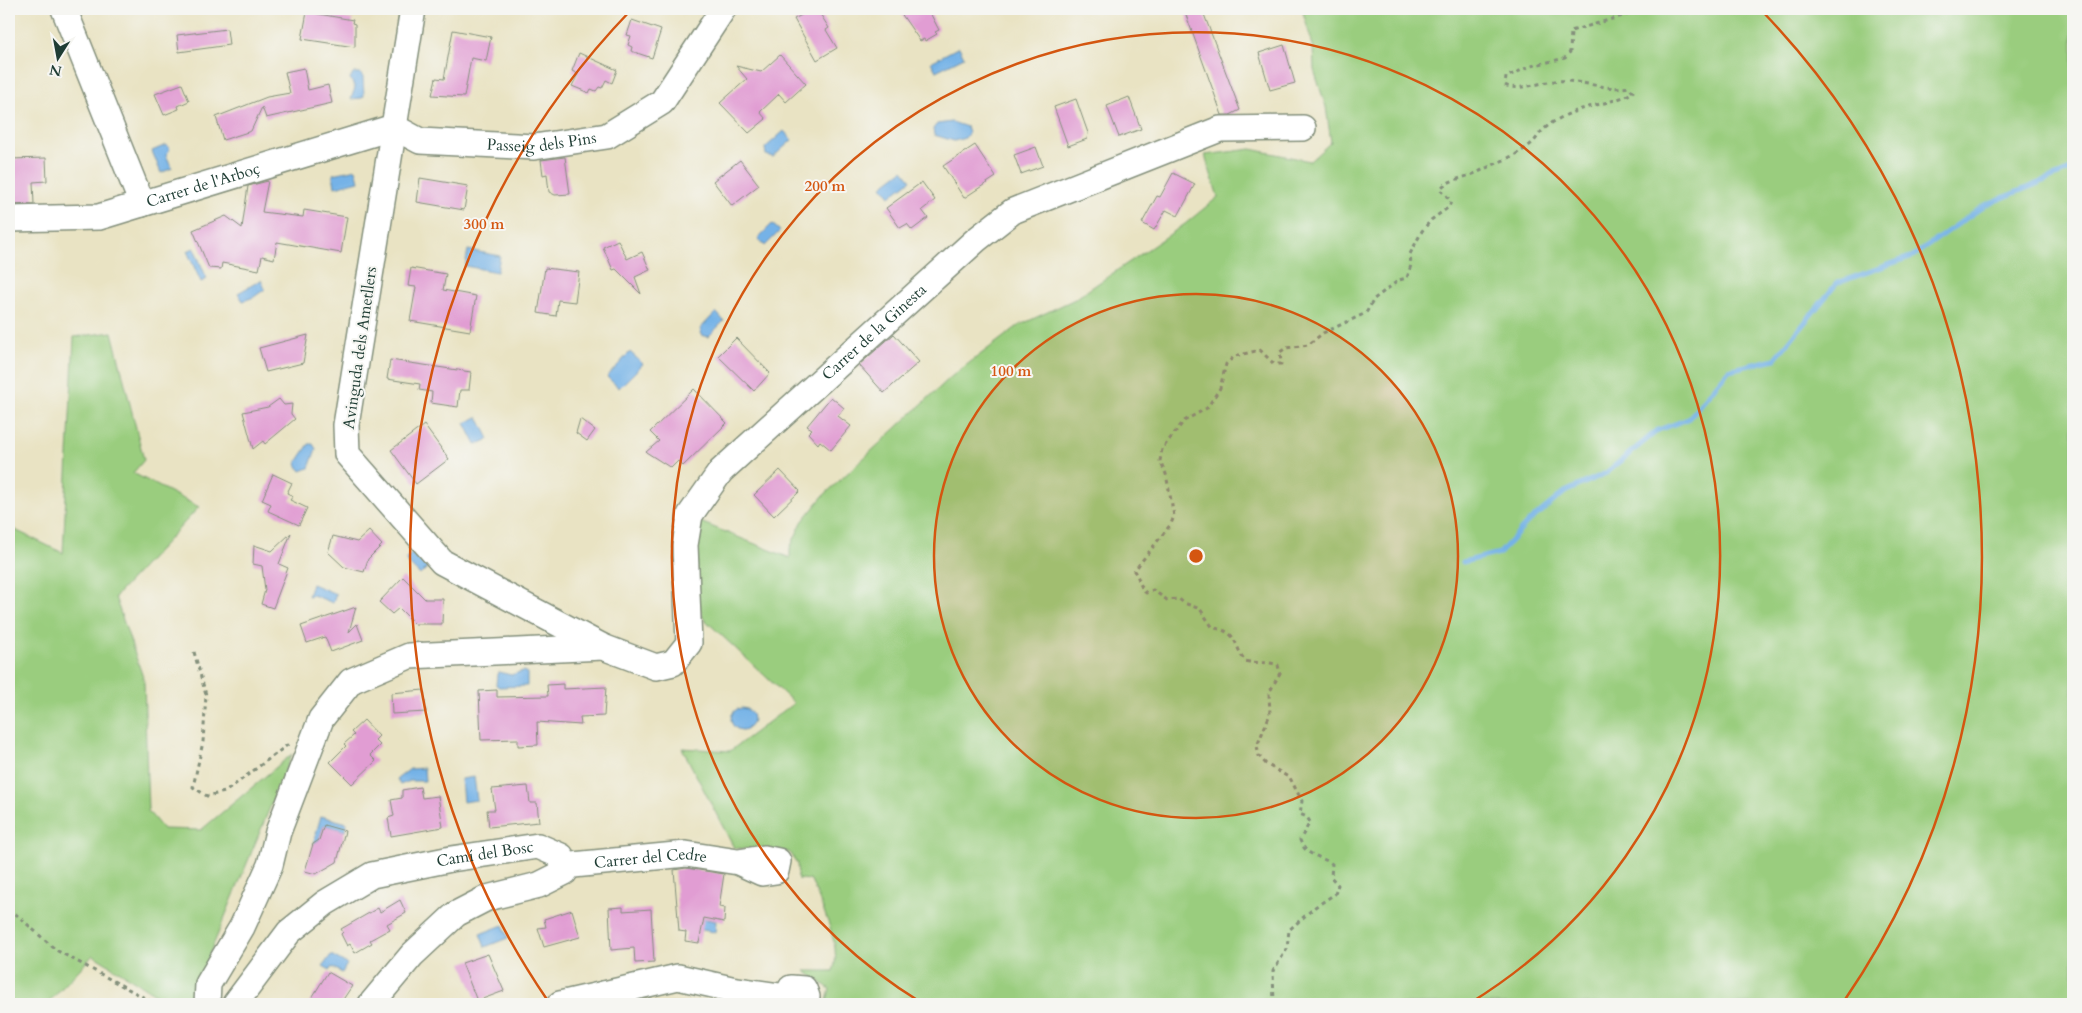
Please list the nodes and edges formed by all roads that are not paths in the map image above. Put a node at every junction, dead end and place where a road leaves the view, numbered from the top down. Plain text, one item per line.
1 (64, 9) edge
2 (413, 9) edge
3 (726, 12) edge
4 (394, 127) junction
5 (1303, 128) dead end
6 (142, 204) junction
7 (9, 219) edge
8 (550, 619) junction
9 (603, 647) junction
10 (540, 650) junction
11 (738, 862) dead end
12 (563, 866) junction
13 (787, 997) dead end
14 (610, 999) edge
15 (207, 1004) edge
16 (235, 1004) edge
17 (371, 1004) edge
18 (560, 1004) edge

1 - 6 street
2 - 4 street, Avinguda dels Ametllers
3 - 4 street, Passeig dels Pins
4 - 6 street, Carrer de l'Arboç
4 - 8 street, Avinguda dels Ametllers
5 - 9 street, Carrer de la Ginesta
6 - 7 street, Carrer de l'Arboç
8 - 9 street, Avinguda dels Ametllers
8 - 10 street
9 - 10 street
10 - 15 street
11 - 12 street, Carrer del Cedre
12 - 16 street, Camí del Bosc
12 - 17 street
13 - 14 street
14 - 18 street

